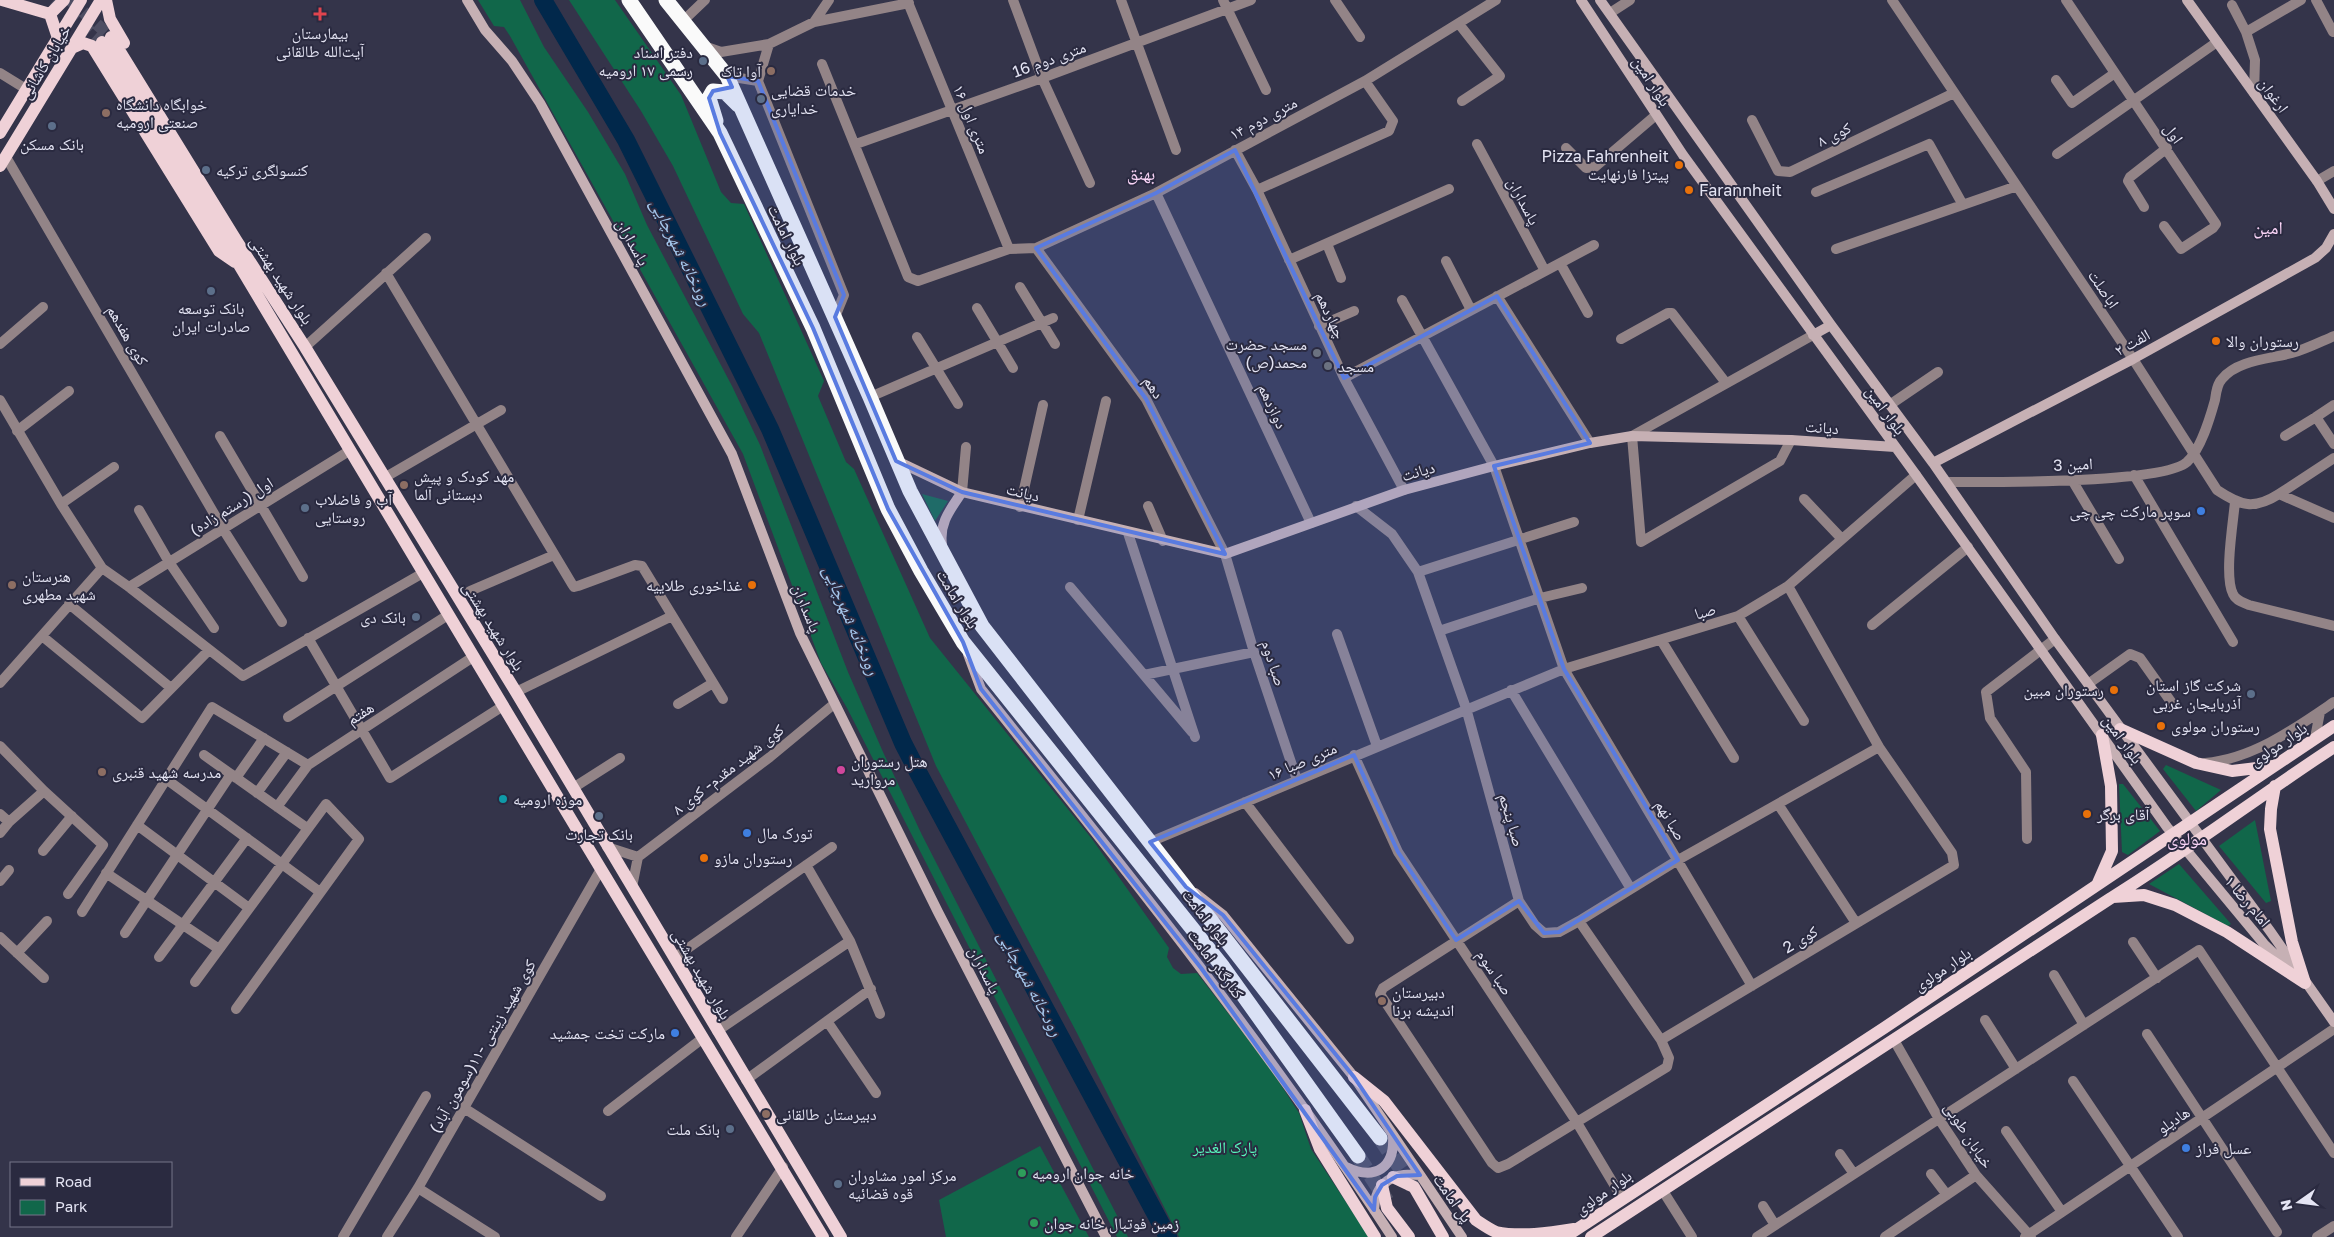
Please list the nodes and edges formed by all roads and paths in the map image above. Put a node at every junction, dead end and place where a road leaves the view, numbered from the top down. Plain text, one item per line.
1 (2, 0) edge
2 (64, 0) edge
3 (81, 0) edge
4 (101, 0) edge
5 (106, 0) edge
6 (467, 0) edge
7 (628, 0) edge
8 (666, 0) edge
9 (706, 0) edge
10 (829, 0) edge
11 (1013, 0) edge
12 (1122, 0) edge
13 (1251, 0) edge
14 (1335, 0) edge
15 (1496, 0) edge
16 (1581, 0) edge
17 (1600, 0) edge
18 (1630, 0) edge
19 (1892, 0) edge
20 (2066, 0) edge
21 (2187, 0) edge
22 (2301, 0) edge
23 (2316, 0) edge
24 (908, 1) edge
25 (1225, 5) edge
26 (2232, 5) dead end
27 (1610, 13) junction
28 (50, 14) junction
29 (684, 20) junction
30 (814, 22) junction
31 (1459, 24) junction
32 (2246, 32) junction
33 (2333, 32) edge
34 (1360, 37) dead end
35 (58, 38) junction
36 (105, 39) junction
37 (2217, 42) junction
38 (1136, 43) junction
39 (769, 44) junction
40 (703, 45) junction
41 (74, 47) junction
42 (822, 64) dead end
43 (0, 73) edge
44 (2115, 73) junction
45 (727, 76) junction
46 (1042, 78) junction
47 (2056, 80) dead end
48 (758, 81) junction
49 (1364, 81) junction
50 (26, 88) junction
51 (1266, 90) dead end
52 (1954, 93) junction
53 (2254, 93) junction
54 (2133, 100) junction
55 (1462, 101) dead end
56 (743, 109) junction
57 (952, 109) junction
58 (1656, 115) junction
59 (1752, 120) dead end
60 (0, 133) edge
61 (720, 133) junction
62 (856, 144) junction
63 (1477, 144) dead end
64 (1566, 148) dead end
65 (2167, 148) junction
66 (1176, 150) dead end
67 (1235, 150) junction
68 (2057, 154) dead end
69 (3, 161) edge
70 (2334, 171) edge
71 (2317, 181) junction
72 (1090, 182) dead end
73 (2016, 186) junction
74 (1449, 189) dead end
75 (1257, 190) junction
76 (1816, 192) dead end
77 (1156, 193) junction
78 (1963, 205) junction
79 (2144, 206) dead end
80 (2334, 209) edge
81 (2164, 226) dead end
82 (2334, 234) edge
83 (426, 238) dead end
84 (1327, 244) junction
85 (1594, 245) dead end
86 (1036, 248) junction
87 (1836, 248) dead end
88 (1009, 249) junction
89 (1290, 260) junction
90 (1446, 261) dead end
91 (244, 263) junction
92 (1560, 263) junction
93 (1545, 271) junction
94 (386, 273) junction
95 (1341, 278) dead end
96 (1020, 287) dead end
97 (1497, 296) junction
98 (1402, 300) dead end
99 (43, 307) dead end
100 (977, 308) dead end
101 (1471, 310) junction
102 (1354, 311) dead end
103 (1588, 314) dead end
104 (835, 317) junction
105 (1054, 318) dead end
106 (1043, 322) junction
107 (1831, 325) junction
108 (1319, 326) junction
109 (1813, 335) junction
110 (1423, 336) junction
111 (2334, 336) edge
112 (917, 337) dead end
113 (1621, 339) dead end
114 (998, 342) junction
115 (0, 344) edge
116 (1055, 344) dead end
117 (305, 347) junction
118 (2133, 359) junction
119 (936, 368) junction
120 (1013, 368) dead end
121 (1938, 372) dead end
122 (1344, 378) junction
123 (1726, 383) junction
124 (69, 391) dead end
125 (870, 397) junction
126 (0, 400) edge
127 (1106, 401) dead end
128 (958, 404) dead end
129 (1890, 404) junction
130 (1042, 405) dead end
131 (2334, 405) edge
132 (501, 410) dead end
133 (2316, 416) junction
134 (477, 425) junction
135 (17, 430) junction
136 (220, 436) dead end
137 (1632, 436) junction
138 (2285, 436) dead end
139 (1791, 440) junction
140 (1590, 443) junction
141 (2334, 444) edge
142 (966, 447) dead end
143 (1895, 447) junction
144 (349, 451) junction
145 (2193, 453) junction
146 (2334, 458) edge
147 (896, 461) junction
148 (1934, 463) junction
149 (1494, 466) junction
150 (114, 467) dead end
151 (1916, 475) junction
152 (2134, 475) junction
153 (384, 478) junction
154 (2072, 480) junction
155 (1947, 482) junction
156 (1404, 490) junction
157 (962, 492) junction
158 (2279, 494) junction
159 (1804, 499) dead end
160 (2236, 502) junction
161 (61, 504) junction
162 (260, 506) junction
163 (1148, 506) dead end
164 (1356, 506) junction
165 (1020, 507) junction
166 (139, 510) dead end
167 (2334, 518) edge
168 (1078, 520) junction
169 (1574, 522) dead end
170 (1312, 523) junction
171 (223, 529) junction
172 (1128, 533) junction
173 (1841, 538) junction
174 (1519, 539) junction
175 (1163, 541) junction
176 (1968, 548) junction
177 (554, 554) junction
178 (1225, 554) junction
179 (944, 557) junction
180 (2119, 559) dead end
181 (170, 562) junction
182 (102, 568) junction
183 (1418, 572) junction
184 (423, 573) junction
185 (303, 577) dead end
186 (1070, 586) dead end
187 (1788, 586) junction
188 (129, 587) junction
189 (1582, 588) dead end
190 (470, 591) dead end
191 (1540, 598) junction
192 (70, 604) junction
193 (448, 615) junction
194 (672, 616) junction
195 (1738, 616) junction
196 (282, 622) dead end
197 (1872, 625) dead end
198 (2334, 626) edge
199 (214, 628) dead end
200 (1440, 631) junction
201 (1337, 634) dead end
202 (42, 636) junction
203 (308, 638) junction
204 (2056, 639) junction
205 (1661, 640) junction
206 (963, 642) junction
207 (2232, 642) dead end
208 (209, 650) junction
209 (2041, 650) junction
210 (1254, 652) junction
211 (473, 657) junction
212 (1173, 669) junction
213 (1564, 669) junction
214 (1144, 675) junction
215 (0, 683) edge
216 (713, 683) junction
217 (2088, 684) junction
218 (336, 686) junction
219 (171, 688) junction
220 (1511, 690) junction
221 (516, 692) junction
222 (723, 699) dead end
223 (2334, 702) edge
224 (678, 704) dead end
225 (834, 704) junction
226 (503, 706) junction
227 (2174, 706) dead end
228 (1466, 708) junction
229 (2320, 712) junction
230 (288, 717) dead end
231 (1804, 721) dead end
232 (2334, 726) edge
233 (2120, 728) junction
234 (362, 730) junction
235 (2102, 735) junction
236 (264, 738) junction
237 (2315, 738) junction
238 (0, 746) edge
239 (1377, 746) junction
240 (1879, 747) junction
241 (2334, 747) edge
242 (287, 752) junction
243 (204, 756) dead end
244 (1354, 756) junction
245 (620, 758) dead end
246 (1734, 758) dead end
247 (2196, 764) junction
248 (308, 765) junction
249 (2276, 765) junction
250 (233, 776) junction
251 (166, 779) junction
252 (1297, 780) junction
253 (2275, 786) junction
254 (572, 788) junction
255 (44, 791) junction
256 (257, 793) junction
257 (1245, 802) junction
258 (1778, 804) junction
259 (276, 807) junction
260 (207, 809) junction
261 (0, 814) edge
262 (72, 816) junction
263 (10, 822) junction
264 (2189, 823) junction
265 (137, 825) junction
266 (308, 828) junction
267 (0, 833) edge
268 (2173, 834) junction
269 (246, 838) junction
270 (2027, 839) dead end
271 (2202, 839) junction
272 (1150, 842) junction
273 (607, 847) junction
274 (832, 847) dead end
275 (43, 850) dead end
276 (2186, 850) junction
277 (177, 854) junction
278 (638, 857) junction
279 (1678, 860) junction
280 (281, 864) junction
281 (806, 865) junction
282 (601, 869) junction
283 (9, 870) dead end
284 (106, 873) junction
285 (0, 881) edge
286 (214, 882) junction
287 (2098, 883) junction
288 (632, 887) junction
289 (1186, 887) junction
290 (1631, 889) junction
291 (320, 892) junction
292 (68, 894) dead end
293 (2110, 898) junction
294 (146, 900) junction
295 (1519, 901) junction
296 (249, 908) junction
297 (82, 912) dead end
298 (47, 921) dead end
299 (1579, 921) junction
300 (1856, 923) junction
301 (183, 925) junction
302 (125, 933) dead end
303 (0, 937) edge
304 (1349, 938) dead end
305 (1456, 940) junction
306 (850, 941) junction
307 (2133, 942) dead end
308 (219, 949) junction
309 (17, 953) junction
310 (159, 958) dead end
311 (674, 958) junction
312 (2054, 975) dead end
313 (44, 978) dead end
314 (2157, 978) junction
315 (195, 982) dead end
316 (2305, 983) junction
317 (1752, 986) junction
318 (871, 989) junction
319 (236, 1009) dead end
320 (880, 1014) dead end
321 (1985, 1020) dead end
322 (828, 1021) junction
323 (2334, 1022) edge
324 (2084, 1024) junction
325 (2334, 1029) edge
326 (717, 1031) junction
327 (2147, 1034) dead end
328 (703, 1038) junction
329 (1661, 1040) junction
330 (1894, 1040) junction
331 (2276, 1068) junction
332 (2016, 1069) junction
333 (1354, 1077) junction
334 (746, 1080) junction
335 (2073, 1081) dead end
336 (876, 1093) dead end
337 (426, 1096) dead end
338 (464, 1108) junction
339 (1305, 1110) junction
340 (608, 1111) dead end
341 (2202, 1118) junction
342 (1939, 1119) junction
343 (1576, 1121) junction
344 (2006, 1130) dead end
345 (780, 1136) junction
346 (1386, 1136) junction
347 (769, 1144) junction
348 (2334, 1153) edge
349 (1840, 1154) dead end
350 (1358, 1156) tunnel mouth
351 (2131, 1166) junction
352 (783, 1167) junction
353 (1345, 1167) junction
354 (1854, 1174) junction
355 (1931, 1174) dead end
356 (1420, 1175) junction
357 (1976, 1175) junction
358 (1393, 1177) junction
359 (1382, 1185) junction
360 (418, 1188) junction
361 (1663, 1191) junction
362 (1948, 1194) junction
363 (601, 1196) dead end
364 (1622, 1198) junction
365 (1763, 1206) dead end
366 (1374, 1210) junction
367 (2062, 1212) junction
368 (1775, 1225) junction
369 (2334, 1226) edge
370 (1581, 1227) junction
371 (2277, 1232) dead end
372 (2028, 1236) edge
373 (343, 1237) edge
374 (387, 1237) edge
375 (495, 1237) edge
376 (736, 1237) edge
377 (823, 1237) edge
378 (841, 1237) edge
379 (1106, 1237) edge
380 (1376, 1237) edge
381 (1392, 1237) edge
382 (1409, 1237) edge
383 (1443, 1237) edge
384 (1462, 1237) edge
385 (1565, 1237) edge
386 (1591, 1237) edge
387 (1692, 1237) edge
388 (1757, 1237) edge
389 (1885, 1237) edge
390 (2178, 1237) edge
391 (2317, 1237) edge

1 - 28 main road
2 - 28 main road
3 - 35 main road, خیابان کاشانی
4 - 41 main road, خیابان کاشانی
5 - 36 main road
6 - 225 main road, پاسداران
7 - 61 highway, بلوار امامت
8 - 29 highway, بلوار امامت
9 - 29 street
10 - 30 street
11 - 46 street
12 - 38 street
13 - 25 street, 16 متری دوم
14 - 34 street
15 - 31 street, ۱۴ متری دوم
16 - 58 main road, بلوار امین
17 - 27 main road, بلوار امین
18 - 27 street
19 - 52 street, اباصلت
20 - 44 street, اول
21 - 37 main road, ارغوان
22 - 32 street
23 - 33 street
24 - 30 street
24 - 57 street, ۱۶ متری اول
25 - 38 street, 16 متری دوم
25 - 51 street
26 - 32 street
27 - 107 main road, بلوار امین
28 - 35 main road
29 - 40 highway, بلوار امامت
30 - 39 street
31 - 49 street, ۱۴ متری دوم
31 - 55 street
32 - 53 street
35 - 50 main road, خیابان کاشانی
36 - 41 main road
36 - 91 main road, بلوار شهید بهشتی
36 - 91 main road
37 - 53 main road, ارغوان
37 - 54 street
38 - 46 street, 16 متری دوم
38 - 66 street
39 - 40 street
39 - 48 street
40 - 45 highway, بلوار امامت
41 - 69 main road, خیابان کاشانی
42 - 62 street
43 - 50 street
44 - 47 street
44 - 54 street, اول
45 - 48 street
45 - 56 highway, بلوار امامت
46 - 57 street, 16 متری دوم
46 - 72 street
48 - 104 street
49 - 67 street, ۱۴ متری دوم
49 - 75 street
50 - 60 main road, خیابان کاشانی
52 - 59 street, کوی ۸
52 - 73 street, اباصلت
53 - 71 main road, ارغوان
54 - 65 street, اول
54 - 68 street
56 - 61 highway
56 - 104 highway, بلوار امامت
57 - 62 street, 16 متری دوم
57 - 88 street, ۱۶ متری اول
58 - 64 street
58 - 109 main road, بلوار امین
61 - 206 highway, بلوار امامت
62 - 88 street
63 - 93 street, پاسداران
65 - 79 street
65 - 81 street, اول
67 - 75 street, چهاردهم
67 - 77 street, ۱۴ متری دوم
69 - 171 street, کوی هفدهم
70 - 71 street
71 - 80 main road, ارغوان
73 - 78 street
73 - 118 street, اباصلت
74 - 84 street
75 - 89 street, چهاردهم
76 - 78 street
77 - 86 street, ۱۴ متری دوم
77 - 170 street, دوازدهم
78 - 87 street
82 - 118 main road, الفت ۲
83 - 94 street
84 - 89 street
84 - 95 street
85 - 92 street
86 - 88 street
86 - 178 street, دهم
89 - 108 street, چهاردهم
90 - 101 street
91 - 117 main road, بلوار شهید بهشتی
91 - 144 main road, بلوار شهید بهشتی
92 - 93 street
92 - 103 street
93 - 97 street
94 - 117 street
94 - 134 street
96 - 106 street
97 - 101 street
97 - 140 street
98 - 110 street, صبا نهم
99 - 115 street
100 - 114 street
101 - 110 street
102 - 108 street
104 - 125 highway, بلوار امامت
105 - 106 street
106 - 114 street
106 - 116 street
107 - 109 main road
107 - 129 main road, بلوار امین
108 - 122 street, چهاردهم
109 - 123 street
109 - 143 main road, بلوار امین
110 - 122 street
110 - 149 street, صبا نهم
111 - 145 street, امین 3
112 - 119 street
113 - 123 street
114 - 119 street
114 - 120 street
117 - 153 main road, بلوار شهید بهشتی
118 - 145 street, اباصلت
118 - 148 main road, الفت ۲
119 - 125 street
119 - 128 street
121 - 129 street
122 - 156 street, چهاردهم
123 - 137 street
124 - 135 street
125 - 147 highway, بلوار امامت
126 - 135 street
127 - 168 street
129 - 148 main road, بلوار امین
130 - 165 street
131 - 133 street
132 - 134 street
133 - 138 street
133 - 141 street
134 - 153 street
134 - 177 street
135 - 161 street
136 - 162 street
137 - 139 main road, دیانت
137 - 139 street
137 - 140 main road, دیانت
139 - 143 main road, دیانت
140 - 149 main road, دیانت
142 - 157 street
143 - 151 main road, بلوار امین
144 - 162 street, اول (رستم زاده)
144 - 184 main road, بلوار شهید بهشتی
145 - 152 street, امین 3
145 - 160 street, اباصلت
146 - 158 street
147 - 157 main road, دیانت
147 - 179 highway, بلوار امامت
148 - 155 main road, بلوار امین
149 - 156 main road, دیانت
149 - 174 street, صبا نهم
150 - 161 street
151 - 173 street, صبا
151 - 176 main road, بلوار امین
152 - 154 street, امین 3
152 - 207 street
153 - 221 main road, بلوار شهید بهشتی
154 - 155 street, امین 3
154 - 180 street
155 - 204 main road, بلوار امین
156 - 164 main road, دیانت
157 - 165 main road, دیانت
157 - 179 main road
158 - 160 street
158 - 167 street
159 - 173 street
160 - 198 street
161 - 182 street
162 - 171 street, اول (رستم زاده)
162 - 185 street
163 - 175 street
164 - 170 main road, دیانت
164 - 183 street, صبا پنجم
165 - 168 main road, دیانت
166 - 181 street
168 - 172 main road, دیانت
169 - 174 street
170 - 178 main road, دیانت
171 - 181 street, اول (رستم زاده)
171 - 196 street, کوی هفدهم
172 - 175 main road, دیانت
172 - 212 street
173 - 187 street, صبا
174 - 183 street
174 - 191 street, صبا نهم
175 - 178 main road, دیانت
176 - 197 street
176 - 209 main road, بلوار امین
177 - 190 street
177 - 194 street
178 - 210 street, صبا دوم
179 - 272 highway, بلوار امامت
181 - 188 street, اول (رستم زاده)
181 - 199 street
182 - 188 street
182 - 192 street
183 - 200 street, صبا پنجم
184 - 193 main road, بلوار شهید بهشتی
184 - 203 street
186 - 214 street
187 - 195 street, صبا
187 - 240 street
188 - 208 street
189 - 191 street
191 - 200 street
191 - 213 street, صبا نهم
192 - 202 street
192 - 219 street
193 - 211 main road, بلوار شهید بهشتی
193 - 218 street
194 - 216 street
194 - 221 street
195 - 205 street, صبا
195 - 231 street
200 - 228 street, صبا پنجم
201 - 239 street
202 - 215 street
202 - 219 street
203 - 208 street
203 - 218 street
204 - 209 street
204 - 217 main road, بلوار امین
205 - 213 street, صبا
205 - 246 street
206 - 339 main road, کنارگذر امامت
206 - 350 highway, بلوار امامت
208 - 219 street
209 - 235 main road, بلوار امین
209 - 270 street
210 - 212 street
210 - 252 street, صبا دوم
211 - 226 main road, بلوار شهید بهشتی
211 - 234 street, هفتم
212 - 214 street
212 - 214 street
213 - 220 street, صبا
213 - 279 street, صبا نهم
216 - 222 street
216 - 224 street
217 - 227 street
217 - 233 main road, بلوار امین
218 - 230 street
218 - 234 street
220 - 228 street, صبا
220 - 290 street
221 - 254 main road, بلوار شهید بهشتی
223 - 229 street
225 - 278 street, کوی شهید مقدم- کوی ۸
225 - 379 main road, پاسداران
226 - 234 street
226 - 282 main road, بلوار شهید بهشتی
228 - 239 street, ۱۶ متری صبا
228 - 295 street, صبا پنجم
229 - 237 street
229 - 247 street
232 - 237 main road, بلوار مولوی
233 - 247 main road
233 - 264 main road, بلوار امین
234 - 248 street, هفتم
235 - 268 main road, بلوار امین
235 - 287 main road
236 - 242 street
236 - 250 street
236 - 251 street
237 - 249 main road, بلوار مولوی
238 - 255 street
239 - 244 street, ۱۶ متری صبا
240 - 258 street
240 - 300 street, کوی 2
241 - 253 main road, بلوار مولوی
242 - 248 street
242 - 256 street
243 - 250 street
244 - 252 street, ۱۶ متری صبا
244 - 305 street, صبا سوم
245 - 254 street
247 - 249 main road
248 - 259 street, هفتم
249 - 264 main road, بلوار مولوی
250 - 256 street
250 - 260 street
251 - 260 street
251 - 265 street
252 - 257 street, ۱۶ متری صبا
253 - 271 main road, بلوار مولوی
253 - 316 main road
254 - 273 main road, بلوار شهید بهشتی
255 - 262 street
255 - 263 street
256 - 259 street
257 - 272 street, ۱۶ متری صبا
257 - 304 street
258 - 279 street
258 - 300 street
259 - 266 street
260 - 269 street
260 - 277 street
261 - 263 street
262 - 275 street
262 - 292 street
263 - 267 street
264 - 268 main road, بلوار مولوی
264 - 271 main road, امام رضا ۱
265 - 277 street
265 - 284 street
266 - 280 street
266 - 291 street
268 - 276 main road, امام رضا ۱
268 - 287 main road, بلوار مولوی
269 - 280 street
269 - 286 street
271 - 276 main road, بلوار مولوی
271 - 316 main road, امام رضا ۱
272 - 289 highway, بلوار امامت
273 - 278 street
273 - 288 main road, بلوار شهید بهشتی
274 - 281 street
276 - 293 main road, بلوار مولوی
276 - 316 main road, امام رضا ۱
277 - 286 street
277 - 294 street
278 - 288 street
279 - 290 street
279 - 317 street, صبا نهم
280 - 291 street
280 - 296 street
281 - 306 street
281 - 311 street
282 - 328 main road, بلوار شهید بهشتی
282 - 338 street, کوی شهید زینتی -۱۱(سومون آباد)
283 - 285 street
284 - 294 street
284 - 297 street
286 - 296 street
286 - 301 street
287 - 364 main road, بلوار مولوی
288 - 311 main road, بلوار شهید بهشتی
289 - 333 main road, کنارگذر امامت
289 - 346 highway, بلوار امامت
290 - 299 street
291 - 319 street
293 - 316 main road
293 - 330 main road, بلوار مولوی
294 - 301 street
294 - 302 street
295 - 299 street, صبا پنجم
295 - 305 street
296 - 308 street
298 - 309 street
299 - 329 street
300 - 317 street, کوی 2
301 - 308 street
301 - 310 street
303 - 309 street
305 - 343 street, صبا سوم
305 - 343 street
306 - 318 street
306 - 326 street
307 - 314 street
308 - 315 street
309 - 313 street
311 - 326 main road, بلوار شهید بهشتی
312 - 324 street
314 - 324 street
314 - 331 street
316 - 323 main road, امام رضا ۱
317 - 329 street, کوی 2
318 - 320 street
318 - 322 street
321 - 332 street
322 - 334 street
322 - 336 street
324 - 332 street
325 - 331 street, هادیلو
326 - 334 main road, بلوار شهید بهشتی
327 - 341 street
328 - 340 street
328 - 347 main road, بلوار شهید بهشتی
329 - 343 street
330 - 342 street, خیابان طوبی
330 - 361 main road, بلوار مولوی
331 - 341 street, هادیلو
331 - 348 street
332 - 342 street
333 - 346 main road, کنارگذر امامت
333 - 370 main road
334 - 345 main road, بلوار شهید بهشتی
335 - 351 street
337 - 373 street
338 - 360 street, کوی شهید زینتی -۱۱(سومون آباد)
338 - 363 street
339 - 353 main road, کنارگذر امامت
339 - 380 main road
341 - 351 street, هادیلو
341 - 371 street
342 - 354 street
342 - 357 street, خیابان طوبی
343 - 364 street, صبا سوم
344 - 367 street
345 - 347 main road
345 - 378 main road, بلوار شهید بهشتی
346 - 353 main road
346 - 356 main road, کنارگذر امامت
347 - 352 main road, بلوار شهید بهشتی
349 - 354 street
351 - 367 street, هادیلو
351 - 390 street
352 - 376 street
352 - 377 main road, بلوار شهید بهشتی
353 - 366 main road, کنارگذر امامت
354 - 368 street
355 - 362 street
356 - 358 main road
356 - 384 main road, پل امامت
357 - 362 street
357 - 372 street, خیابان طوبی
358 - 359 main road
358 - 383 main road
359 - 366 main road
359 - 382 main road
360 - 374 street, کوی شهید زینتی -۱۱(سومون آباد)
360 - 375 street
361 - 386 main road, بلوار مولوی
361 - 387 street
362 - 389 street
364 - 370 main road, بلوار مولوی
365 - 368 street
366 - 381 main road
367 - 372 street, هادیلو
368 - 388 street
369 - 391 street
370 - 385 main road, بلوار مولوی

